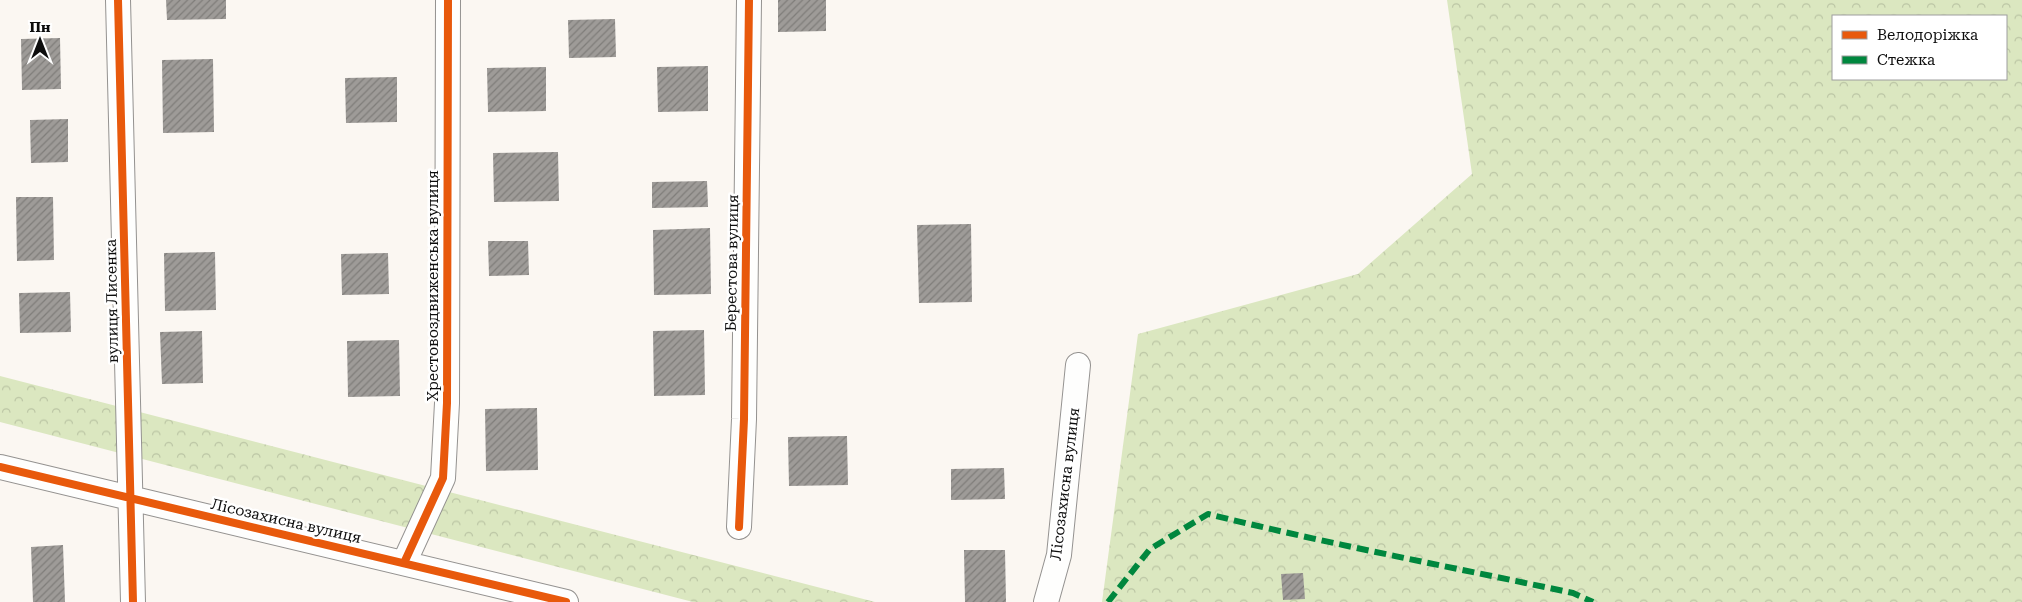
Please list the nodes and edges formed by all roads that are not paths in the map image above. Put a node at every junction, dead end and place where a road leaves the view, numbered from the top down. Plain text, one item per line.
1 (118, 0) edge
2 (448, 0) edge
3 (748, 0) edge
4 (1078, 365) dead end
5 (0, 467) edge
6 (130, 498) junction
7 (739, 527) dead end
8 (404, 563) junction
9 (133, 602) edge
10 (566, 602) edge
11 (1046, 602) edge

1 - 6 street, вулиця Лисенка
2 - 8 street, Хрестовоздвиженська вулиця
3 - 7 street, Берестова вулиця
4 - 11 street, Лісозахисна вулиця
5 - 6 street, Лісозахисна вулиця
6 - 8 street, Лісозахисна вулиця
6 - 9 street, вулиця Лисенка
8 - 10 street, Лісозахисна вулиця

